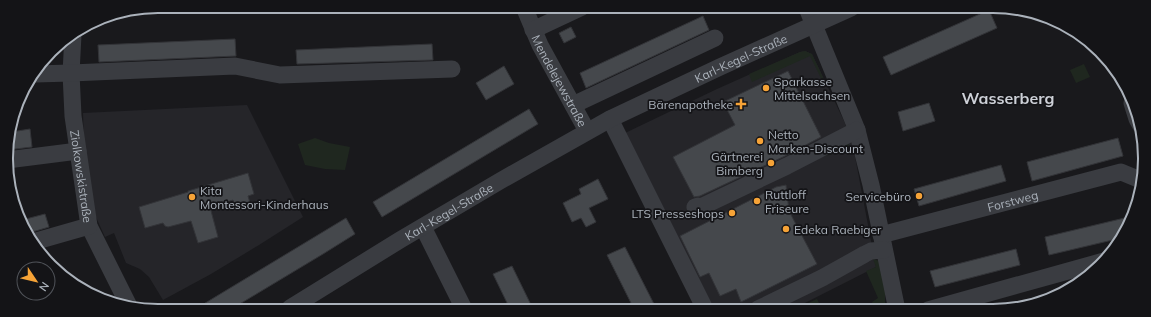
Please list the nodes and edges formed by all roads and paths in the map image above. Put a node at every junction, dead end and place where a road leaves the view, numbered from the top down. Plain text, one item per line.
1 (526, 13) edge
2 (569, 13) edge
3 (809, 13) edge
4 (840, 13) edge
5 (814, 25) junction
6 (533, 30) junction
7 (715, 38) dead end
8 (73, 41) edge
9 (452, 69) dead end
10 (71, 73) junction
11 (41, 74) edge
12 (573, 105) junction
13 (610, 119) junction
14 (857, 130) junction
15 (587, 131) junction
16 (78, 151) junction
17 (13, 159) edge
18 (1137, 178) edge
19 (695, 207) dead end
20 (89, 226) junction
21 (423, 227) junction
22 (39, 240) edge
23 (882, 242) junction
24 (1092, 264) edge
25 (122, 299) edge
26 (297, 304) edge
27 (462, 304) edge
28 (702, 304) edge
29 (768, 304) edge
30 (896, 304) edge
31 (950, 304) edge

1 - 6 street, Mendelejewstraße
2 - 6 street
3 - 5 street
4 - 5 street, Karl-Kegel-Straße
5 - 13 street, Karl-Kegel-Straße
5 - 14 street
6 - 12 street, Mendelejewstraße
7 - 12 street
8 - 10 street, Ziolkowskistraße
9 - 10 street
10 - 11 street
10 - 16 street, Ziolkowskistraße
12 - 15 street, Mendelejewstraße
13 - 15 street, Karl-Kegel-Straße
13 - 28 street
14 - 19 street
14 - 23 street
15 - 21 street, Karl-Kegel-Straße
16 - 17 street
16 - 20 street, Ziolkowskistraße
18 - 23 street, Forstweg
20 - 22 street
20 - 25 street, Ziolkowskistraße
21 - 26 street, Karl-Kegel-Straße
21 - 27 street
23 - 29 street, Forstweg
23 - 30 street
24 - 31 street

